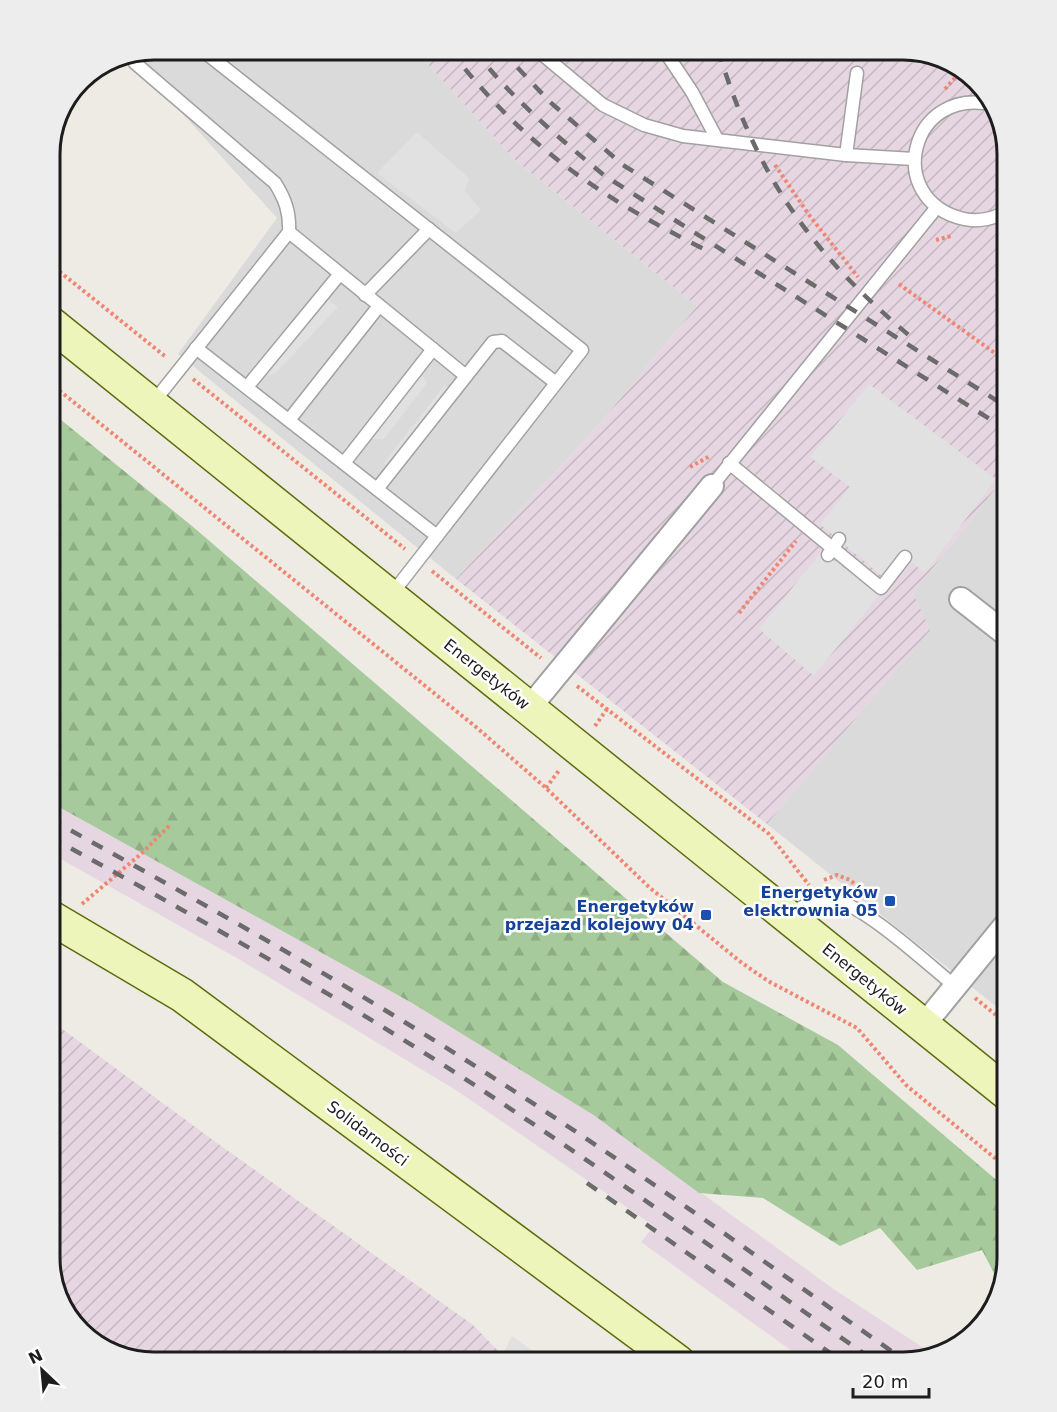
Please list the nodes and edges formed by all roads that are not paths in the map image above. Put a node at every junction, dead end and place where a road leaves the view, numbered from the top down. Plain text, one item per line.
1 (215, 60) edge
2 (549, 60) edge
3 (671, 60) edge
4 (135, 62) edge
5 (857, 73) dead end
6 (978, 97) edge
7 (717, 139) junction
8 (846, 155) junction
9 (915, 159) junction
10 (937, 207) junction
11 (997, 215) edge
12 (429, 229) junction
13 (288, 232) junction
14 (339, 275) junction
15 (365, 295) junction
16 (379, 306) junction
17 (60, 330) edge
18 (196, 348) junction
19 (433, 350) junction
20 (466, 376) junction
21 (556, 383) junction
22 (247, 387) junction
23 (152, 405) junction
24 (289, 420) junction
25 (344, 463) junction
26 (729, 463) junction
27 (712, 486) joint
28 (377, 489) junction
29 (436, 536) junction
30 (905, 557) dead end
31 (390, 596) junction
32 (961, 598) dead end
33 (997, 626) edge
34 (530, 707) junction
35 (62, 914) edge
36 (783, 914) junction
37 (997, 937) edge
38 (956, 987) junction
39 (923, 1026) junction
40 (997, 1084) edge
41 (664, 1352) edge

1 - 12 lane
2 - 7 lane
3 - 7 lane
4 - 13 lane
5 - 8 lane
6 - 9 lane
7 - 8 lane
8 - 9 lane
9 - 10 lane
10 - 11 lane
10 - 26 lane
12 - 15 lane
12 - 21 lane
13 - 14 lane
13 - 18 lane
14 - 15 lane
14 - 22 lane
15 - 16 lane
16 - 19 lane
16 - 24 lane
17 - 23 main road, Energetyków
18 - 22 lane
18 - 23 lane
19 - 20 lane
19 - 25 lane
20 - 21 lane
20 - 28 lane
21 - 29 lane
22 - 24 lane
23 - 31 main road, Energetyków
24 - 25 lane
25 - 28 lane
26 - 27 lane
26 - 30 lane
27 - 34 street
28 - 29 lane
29 - 31 lane
31 - 34 main road, Energetyków
32 - 33 street
34 - 36 main road, Energetyków
35 - 41 main road, Solidarności
36 - 38 lane
36 - 39 main road, Energetyków
37 - 38 street, Energetyków
38 - 39 street, Energetyków
39 - 40 main road, Energetyków

